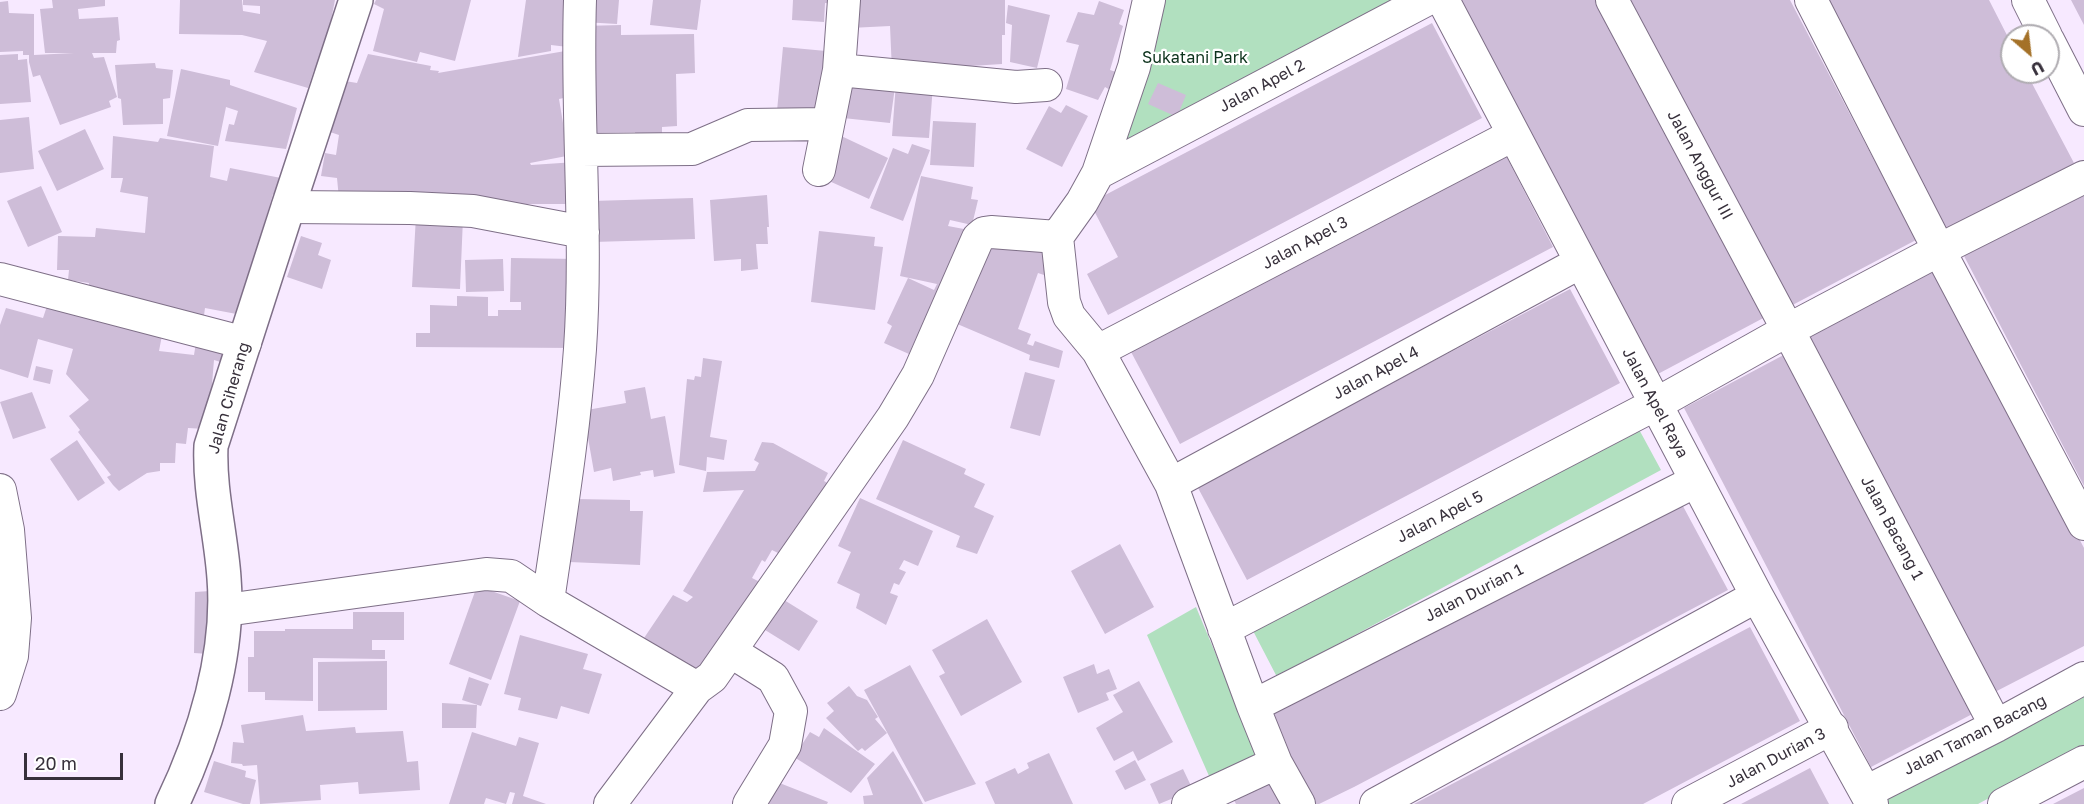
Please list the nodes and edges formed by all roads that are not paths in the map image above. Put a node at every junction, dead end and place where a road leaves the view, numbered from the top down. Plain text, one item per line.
1 (356, 0) edge
2 (580, 0) edge
3 (844, 0) edge
4 (1149, 0) edge
5 (1426, 0) edge
6 (1443, 0) edge
7 (1612, 0) edge
8 (1811, 0) edge
9 (2028, 0) edge
10 (2040, 24) edge
11 (2060, 63) edge
12 (838, 69) junction
13 (1046, 85) dead end
14 (2084, 110) edge
15 (827, 124) junction
16 (1512, 135) junction
17 (581, 150) junction
18 (819, 170) dead end
19 (1098, 173) junction
20 (2084, 177) edge
21 (288, 207) junction
22 (583, 232) junction
23 (1057, 237) junction
24 (1939, 250) junction
25 (1581, 262) junction
26 (0, 279) edge
27 (1788, 330) junction
28 (245, 342) junction
29 (1098, 351) junction
30 (1656, 404) junction
31 (1696, 481) junction
32 (1172, 484) junction
33 (0, 490) edge
34 (2084, 524) edge
35 (4, 531) edge
36 (1757, 596) junction
37 (548, 601) junction
38 (226, 610) junction
39 (1224, 629) junction
40 (730, 651) junction
41 (2084, 678) edge
42 (696, 688) junction
43 (0, 692) edge
44 (1252, 706) junction
45 (1996, 726) junction
46 (1832, 728) junction
47 (2084, 762) edge
48 (1276, 763) junction
49 (1869, 798) edge
50 (2022, 800) edge
51 (172, 804) edge
52 (610, 804) edge
53 (749, 804) edge
54 (1188, 804) edge
55 (1299, 804) edge
56 (1376, 804) edge
57 (1688, 804) edge

1 - 21 street, Jalan Ciherang
2 - 17 street
3 - 12 street
4 - 19 street
5 - 19 street, Jalan Apel 2
6 - 16 street, Jalan Apel Raya
7 - 27 street, Jalan Anggur III
8 - 24 street
9 - 10 street
11 - 14 street
12 - 13 street
12 - 15 street
15 - 17 street
15 - 18 street
16 - 25 street, Jalan Apel Raya
16 - 29 street, Jalan Apel 3
17 - 22 street
19 - 23 street
20 - 24 street, Jalan Apel 5
21 - 22 street
21 - 28 street, Jalan Ciherang
22 - 37 street
23 - 29 street
23 - 40 street
24 - 27 street, Jalan Apel 5
24 - 34 street
25 - 30 street, Jalan Apel Raya
25 - 32 street, Jalan Apel 4
26 - 28 street
27 - 30 street, Jalan Apel 5
27 - 45 street, Jalan Bacang 1
28 - 38 street, Jalan Ciherang
29 - 32 street
30 - 31 street, Jalan Apel Raya
30 - 39 street, Jalan Apel 5
31 - 36 street, Jalan Apel Raya
31 - 44 street, Jalan Durian 1
32 - 39 street
33 - 35 street
35 - 43 street
36 - 46 street, Jalan Apel Raya
36 - 56 street
37 - 38 street
37 - 42 street
38 - 51 street, Jalan Ciherang
39 - 44 street
40 - 42 street
40 - 53 street
41 - 45 street, Jalan Taman Bacang
42 - 52 street
44 - 48 street
45 - 49 street, Jalan Taman Bacang
46 - 49 street, Jalan Apel Raya
46 - 57 street, Jalan Durian 3
47 - 50 street
48 - 54 street
48 - 55 street

